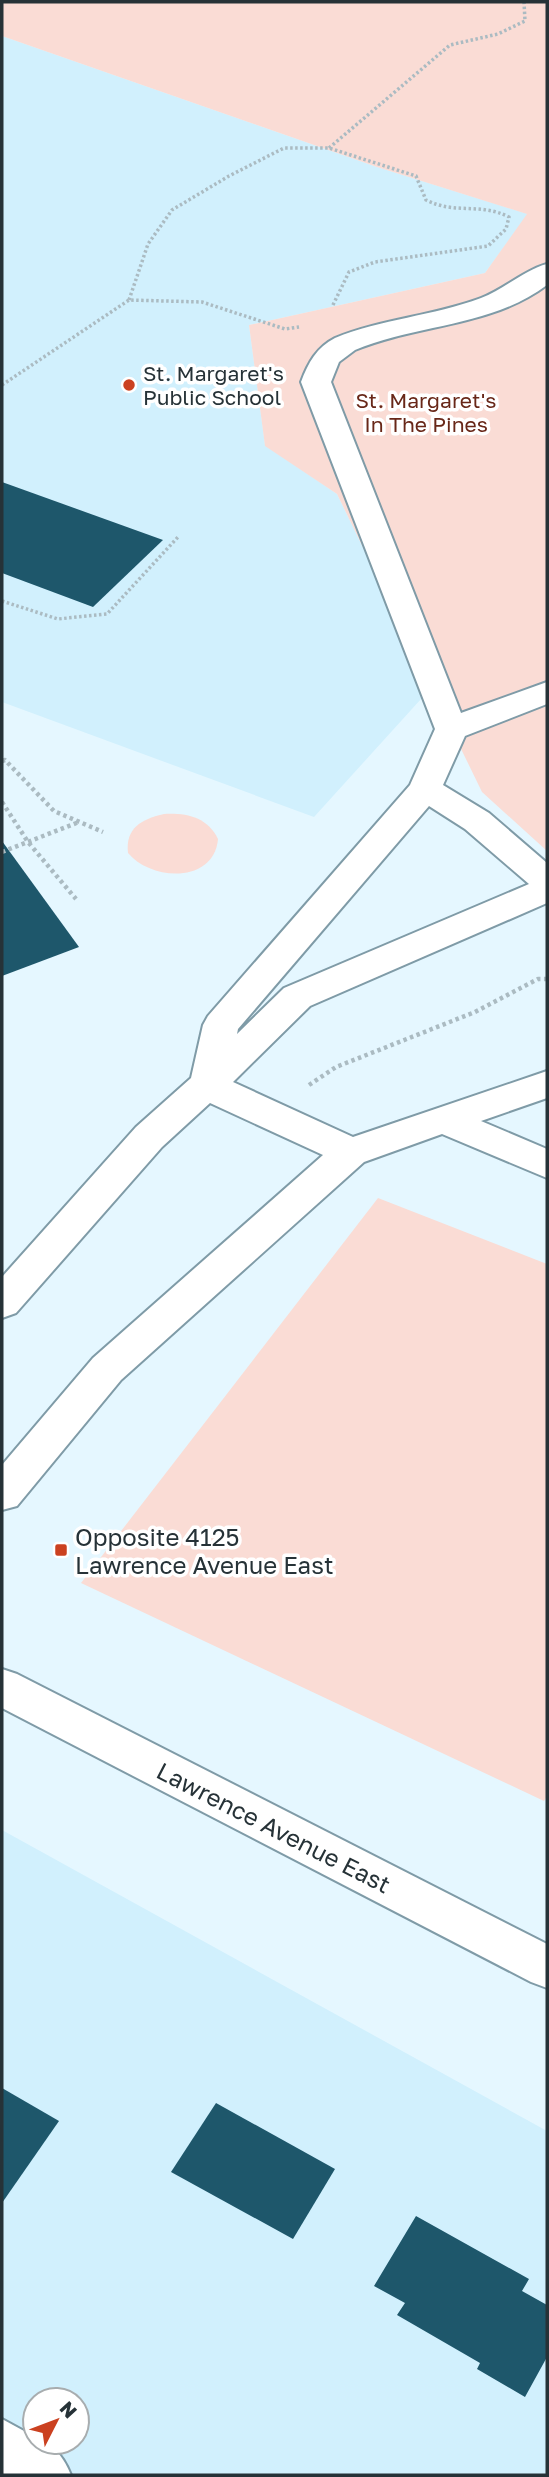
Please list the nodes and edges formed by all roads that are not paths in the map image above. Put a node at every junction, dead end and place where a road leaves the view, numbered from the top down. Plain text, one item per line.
1 (547, 272) edge
2 (547, 692) edge
3 (451, 729) junction
4 (425, 789) junction
5 (547, 881) edge
6 (547, 890) edge
7 (208, 1084) junction
8 (547, 1084) edge
9 (444, 1120) junction
10 (351, 1152) junction
11 (547, 1164) edge
12 (2, 1303) edge
13 (2, 1494) edge
14 (2, 1687) edge
15 (547, 1967) edge
16 (2, 2445) edge
17 (45, 2475) edge

1 - 3 main road
2 - 3 main road
3 - 4 main road
4 - 5 main road
4 - 7 main road
6 - 7 main road
7 - 10 main road
7 - 12 main road
8 - 9 main road
9 - 10 main road
9 - 11 main road
10 - 13 main road
14 - 15 main road, Lawrence Avenue East
16 - 17 main road

